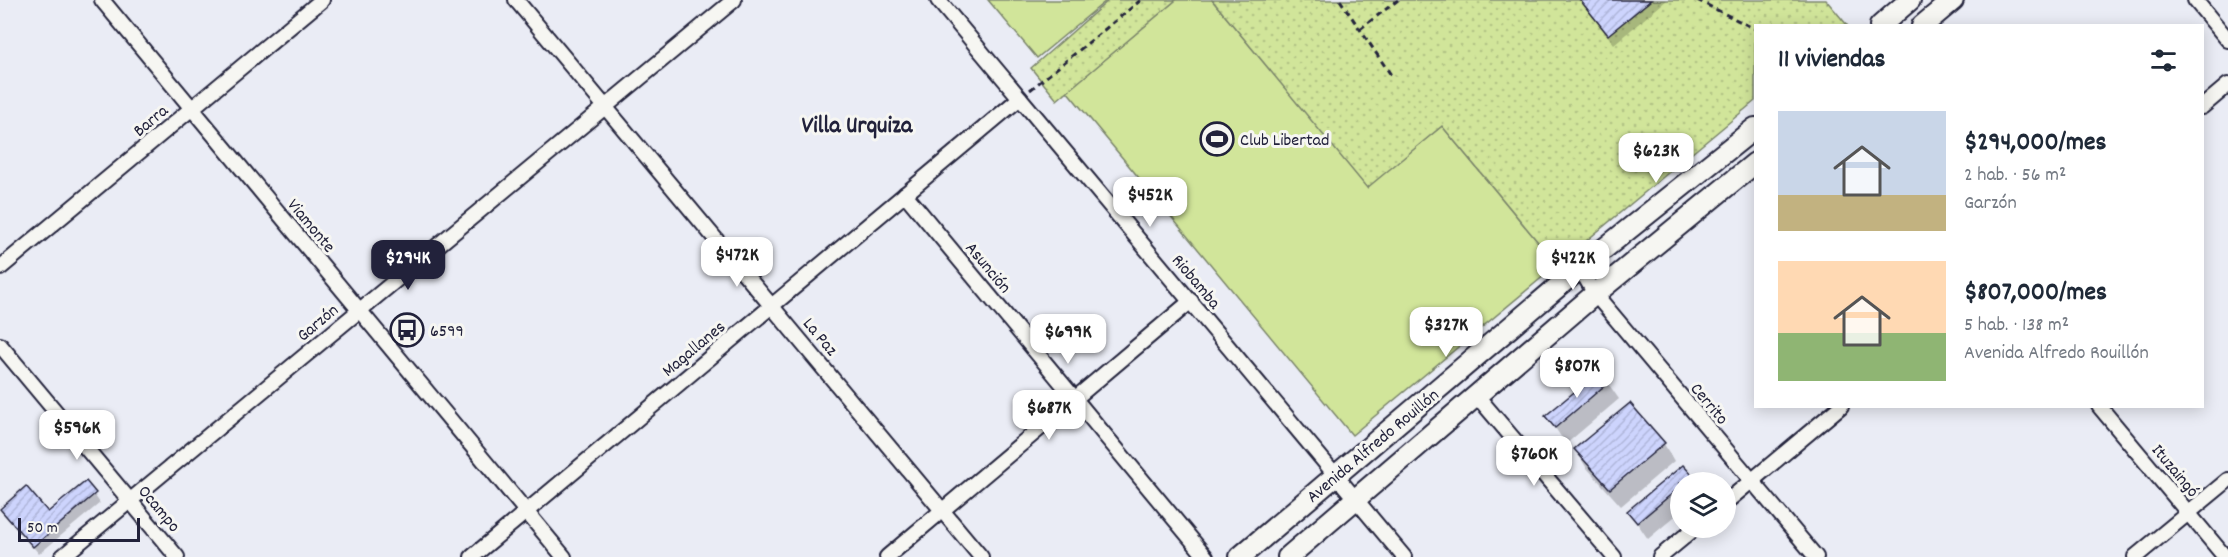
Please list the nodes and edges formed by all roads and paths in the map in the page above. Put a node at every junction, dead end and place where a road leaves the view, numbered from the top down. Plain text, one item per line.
1 (102, 0) edge
2 (322, 0) edge
3 (516, 0) edge
4 (734, 0) edge
5 (938, 0) edge
6 (1141, 0) edge
7 (1340, 0) edge
8 (1398, 0) edge
9 (1697, 0) edge
10 (1910, 0) edge
11 (1953, 0) edge
12 (2195, 0) edge
13 (1882, 24) edge
14 (1924, 24) edge
15 (1754, 28) edge
16 (1360, 29) junction
17 (2228, 40) edge
18 (1391, 75) dead end
19 (2228, 85) edge
20 (1020, 98) junction
21 (2204, 105) edge
22 (605, 106) junction
23 (192, 108) junction
24 (1754, 129) edge
25 (1754, 164) edge
26 (905, 194) junction
27 (0, 268) edge
28 (1580, 268) junction
29 (1596, 294) junction
30 (1191, 301) junction
31 (772, 306) junction
32 (359, 310) junction
33 (0, 345) edge
34 (1477, 396) junction
35 (1075, 399) junction
36 (1839, 408) edge
37 (2101, 408) edge
38 (2228, 480) edge
39 (1752, 481) junction
40 (1347, 488) junction
41 (1736, 494) edge
42 (130, 500) junction
43 (942, 510) junction
44 (526, 511) junction
45 (2188, 513) junction
46 (1683, 538) edge
47 (62, 557) edge
48 (177, 557) edge
49 (472, 557) edge
50 (564, 557) edge
51 (887, 557) edge
52 (981, 557) edge
53 (1206, 557) edge
54 (1240, 557) edge
55 (1288, 557) edge
56 (1404, 557) edge
57 (1614, 557) edge
58 (1660, 557) edge
59 (1816, 557) edge
60 (2135, 557) edge
61 (2225, 557) edge

1 - 23 street, Viamonte
2 - 23 street, Barra
3 - 22 street, La Paz
4 - 22 street, Garzón
5 - 20 street, Riobamba
6 - 20 path
7 - 16 path
8 - 16 path
9 - 15 path
10 - 13 street
11 - 14 street
12 - 17 street
16 - 18 path
19 - 21 street
20 - 26 street, Magallanes
20 - 30 street, Riobamba
22 - 31 street, La Paz
22 - 32 street, Garzón
23 - 27 street, Barra
23 - 32 street, Viamonte
24 - 28 street, Avenida Alfredo Rouillón
25 - 29 street, Avenida Alfredo Rouillón
26 - 31 street, Magallanes
26 - 35 street, Asunción
28 - 29 street, Cerrito
28 - 40 street, Avenida Alfredo Rouillón
29 - 34 street, Avenida Alfredo Rouillón
29 - 39 street, Cerrito
30 - 35 street
30 - 40 street, Riobamba
31 - 43 street, La Paz
31 - 44 street, Magallanes
32 - 42 street, Garzón
32 - 44 street, Viamonte
33 - 42 street, Ocampo
34 - 40 street, Avenida Alfredo Rouillón
34 - 57 street
35 - 43 street
35 - 53 street, Asunción
36 - 39 street
37 - 45 street, Ituzaingó
38 - 45 street
39 - 41 street
39 - 59 street, Cerrito
40 - 54 street, Avenida Alfredo Rouillón
40 - 55 street, Avenida Alfredo Rouillón
40 - 56 street, Riobamba
42 - 47 street, Garzón
42 - 48 street, Ocampo
43 - 51 street
43 - 52 street, La Paz
44 - 49 street, Magallanes
44 - 50 street, Viamonte
45 - 60 street
45 - 61 street, Ituzaingó
46 - 58 street

